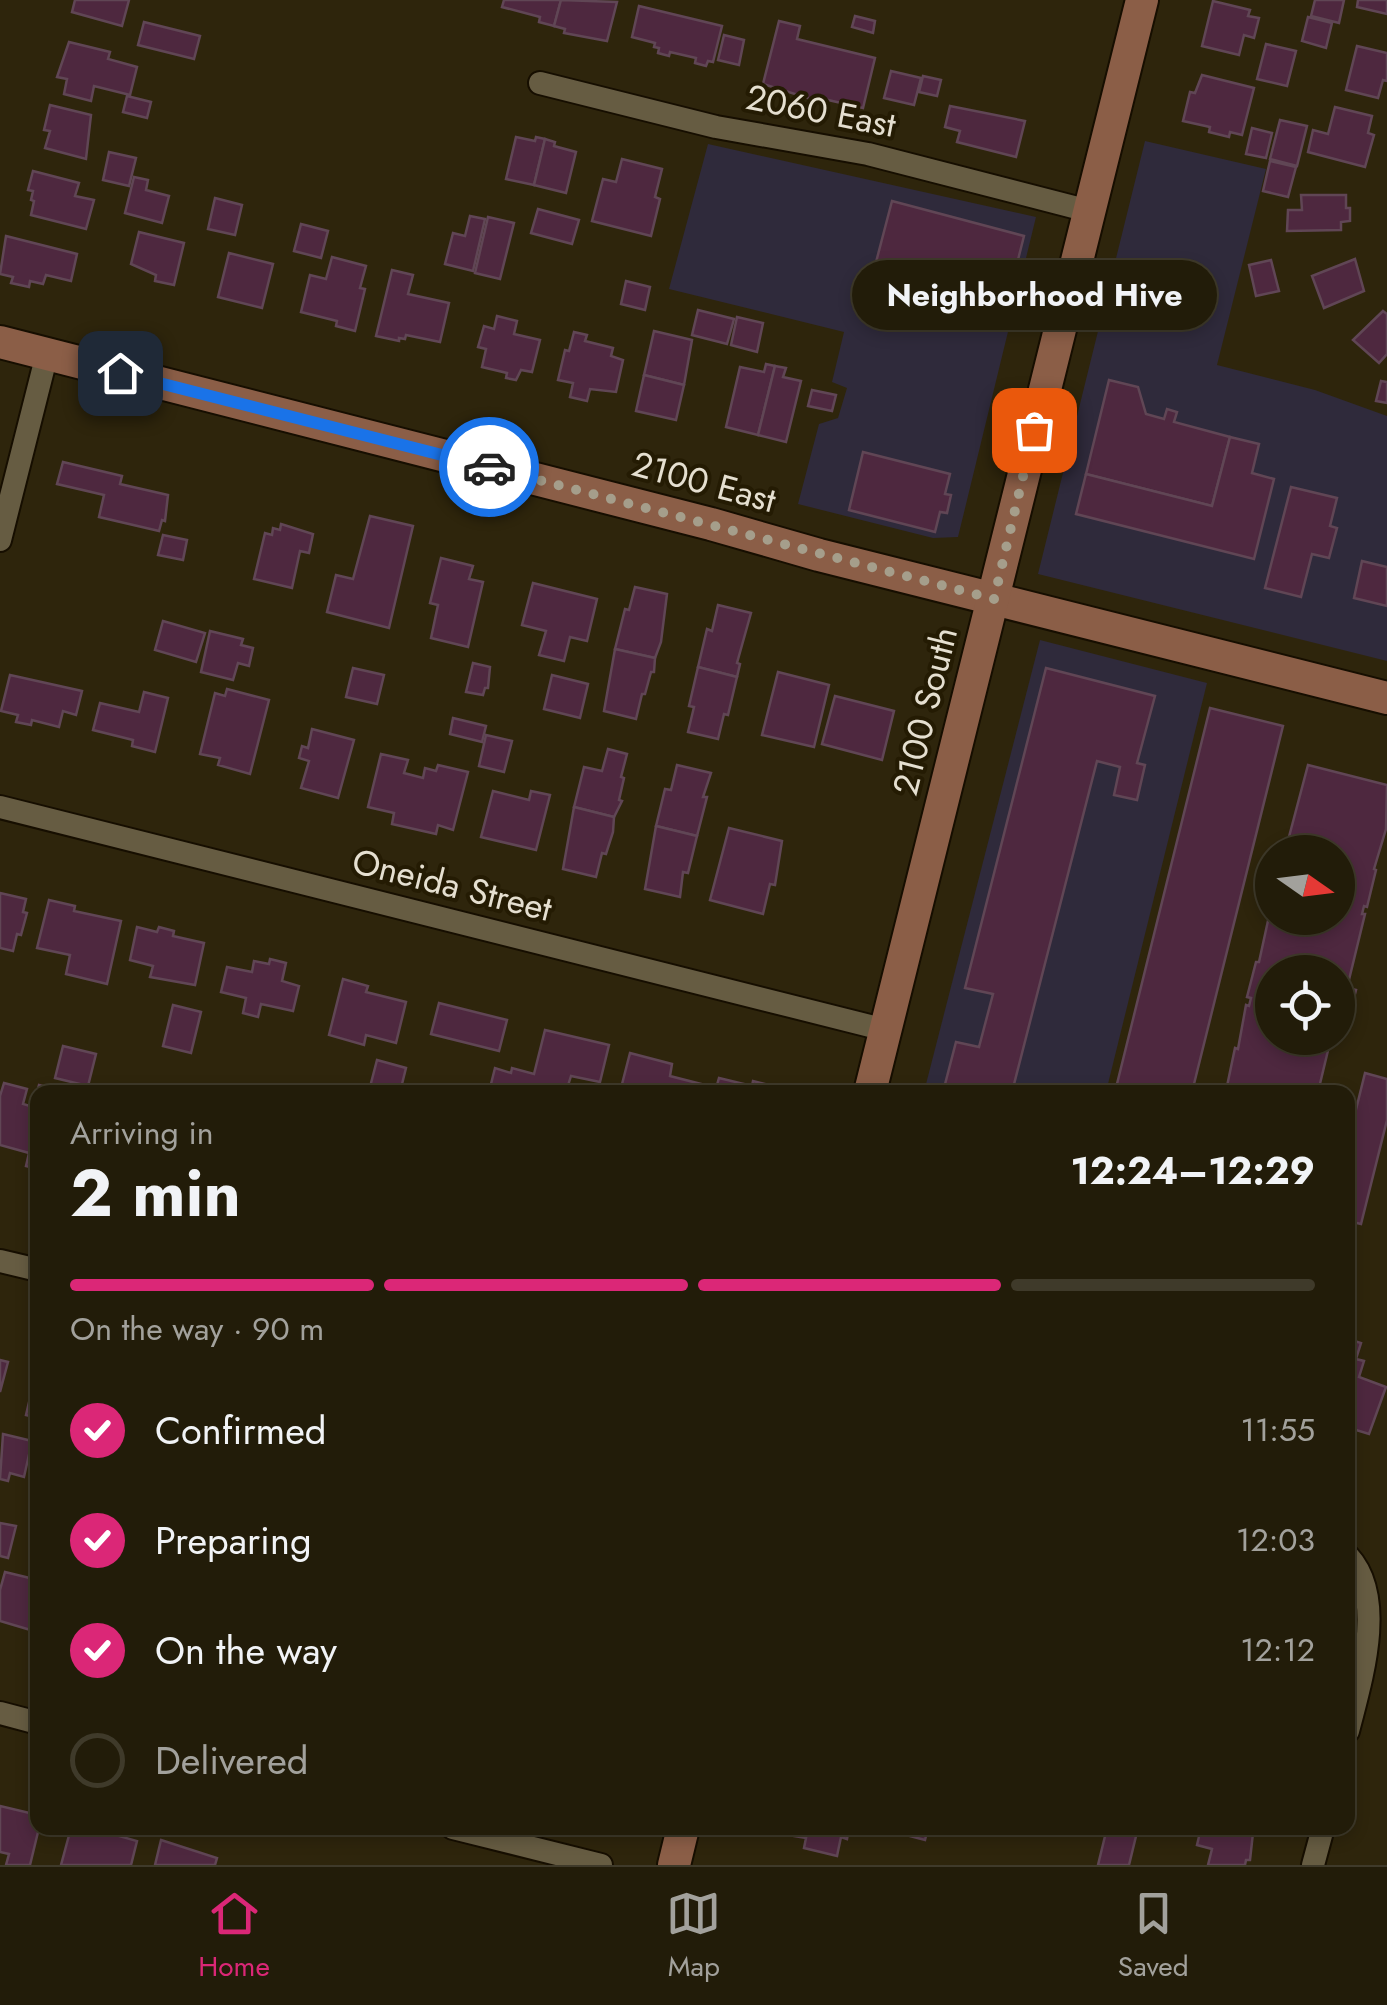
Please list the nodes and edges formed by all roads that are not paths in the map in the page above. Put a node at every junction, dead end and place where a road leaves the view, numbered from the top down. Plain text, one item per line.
1 (1142, 0) edge
2 (540, 83) dead end
3 (1088, 211) junction
4 (0, 342) edge
5 (47, 354) junction
6 (0, 540) edge
7 (994, 599) junction
8 (1387, 698) edge
9 (0, 807) edge
10 (886, 1030) junction
11 (872, 1085) edge
12 (0, 1261) edge
13 (30, 1268) edge
14 (1355, 1565) edge
15 (1355, 1702) edge
16 (0, 1713) edge
17 (30, 1721) edge
18 (481, 1835) edge
19 (681, 1835) edge
20 (1321, 1835) edge
21 (601, 1865) edge
22 (674, 1865) edge
23 (1313, 1865) edge

1 - 3 street, 2100 South
2 - 3 street, 2060 East
3 - 7 street, 2100 South
4 - 5 street, 2100 East
5 - 6 street
5 - 7 street, 2100 East
7 - 8 street, 2100 East
7 - 10 street, 2100 South
9 - 10 street, Oneida Street
10 - 11 street, 2100 South
12 - 13 street
14 - 15 street
16 - 17 street
18 - 21 street
19 - 22 street
20 - 23 street

